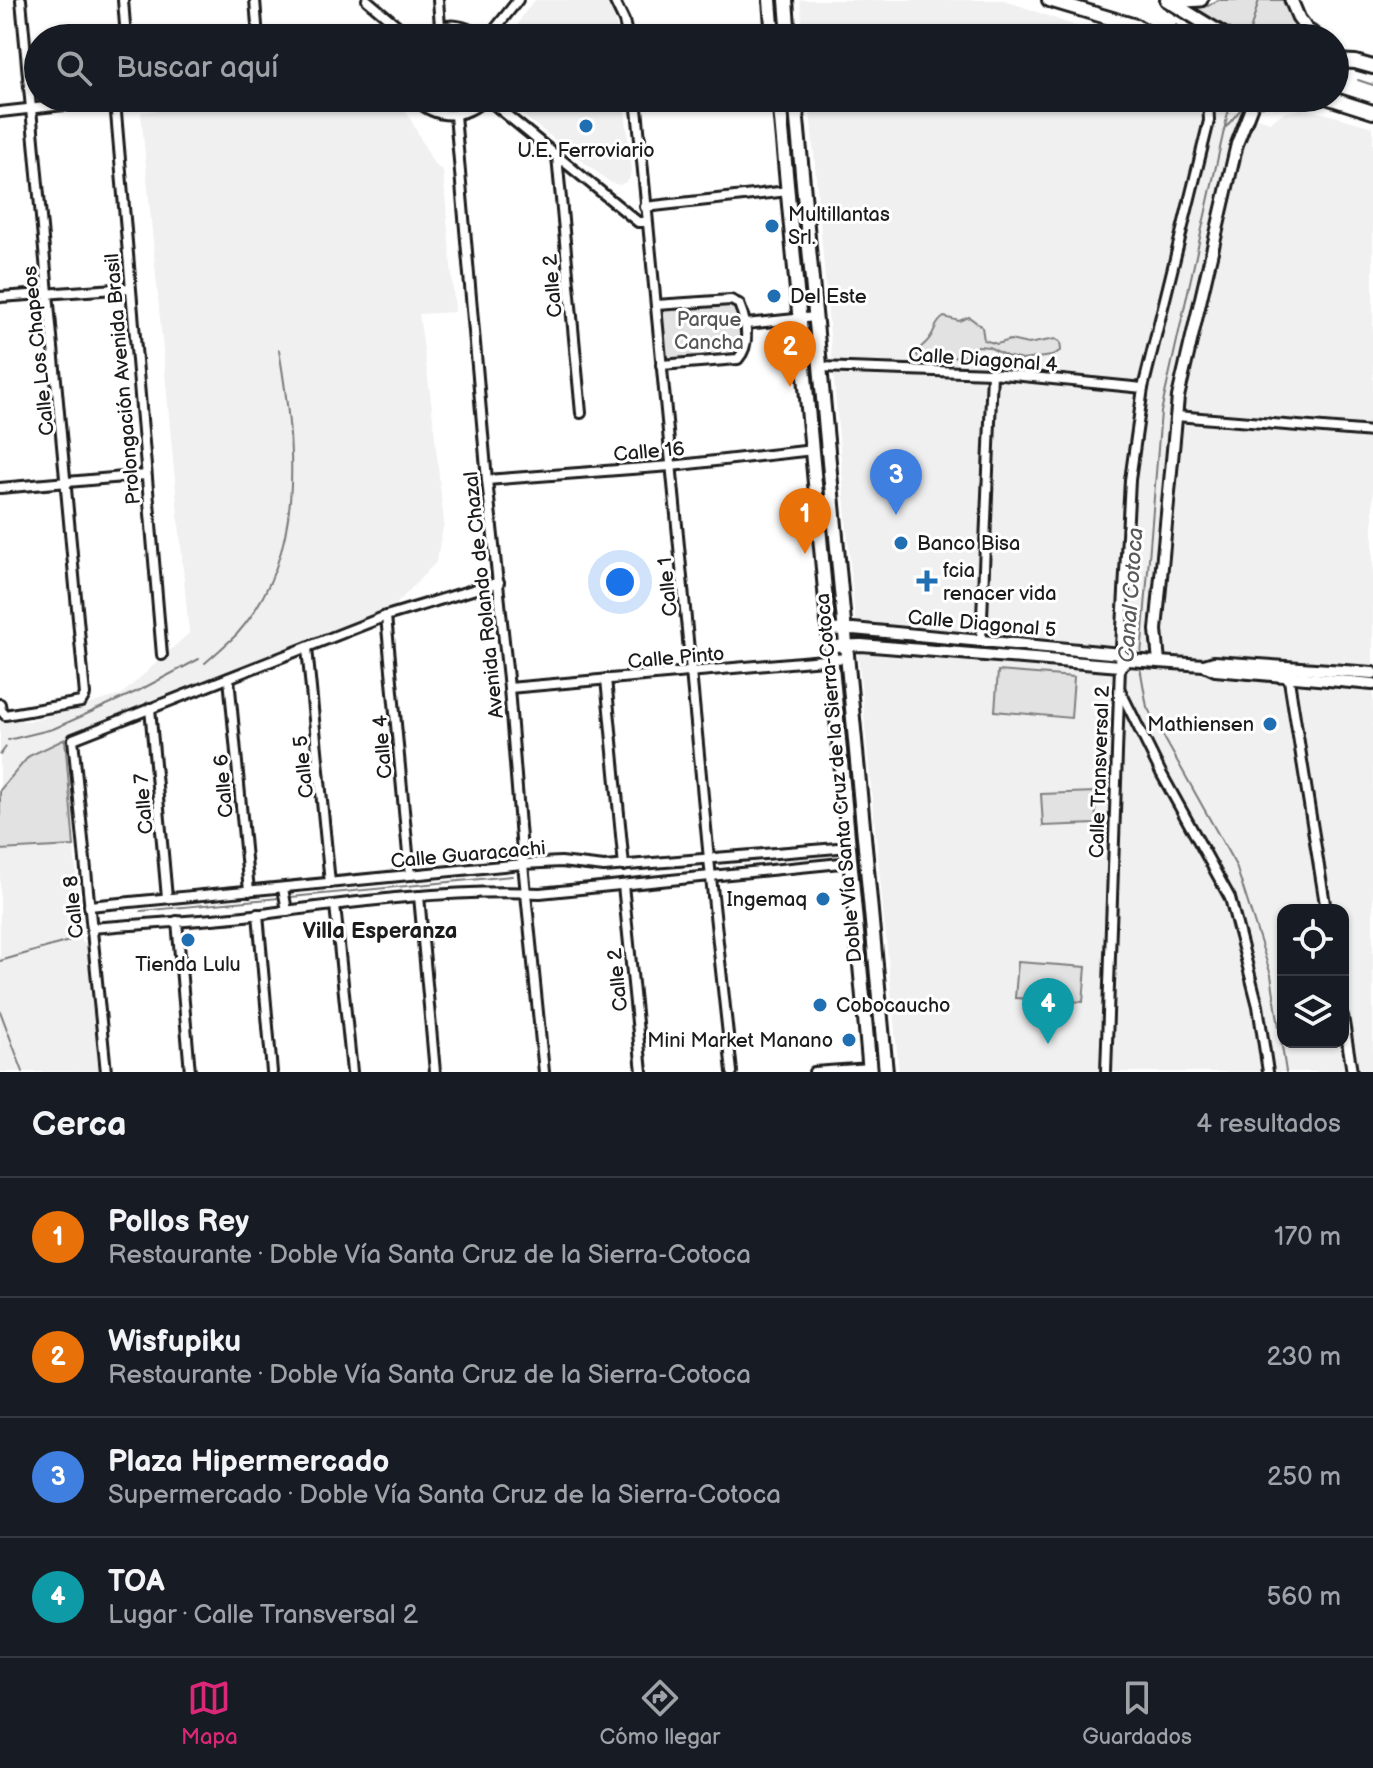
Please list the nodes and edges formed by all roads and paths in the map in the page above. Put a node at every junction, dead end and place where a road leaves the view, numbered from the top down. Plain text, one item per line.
1 (21, 0) edge
2 (123, 0) edge
3 (255, 0) edge
4 (367, 0) edge
5 (438, 0) edge
6 (518, 0) edge
7 (614, 0) edge
8 (770, 0) edge
9 (786, 0) edge
10 (1049, 0) edge
11 (1073, 0) edge
12 (1201, 0) edge
13 (1291, 0) edge
14 (1169, 1) edge
15 (1099, 14) junction
16 (125, 24) edge
17 (257, 24) edge
18 (395, 24) edge
19 (440, 24) edge
20 (499, 24) edge
21 (625, 24) edge
22 (772, 24) edge
23 (788, 24) edge
24 (1130, 24) edge
25 (1204, 24) edge
26 (1303, 24) edge
27 (24, 41) edge
28 (1349, 58) edge
29 (1349, 62) edge
30 (1355, 62) junction
31 (1373, 67) edge
32 (1349, 104) edge
33 (24, 110) edge
34 (0, 112) edge
35 (29, 112) edge
36 (116, 112) edge
37 (432, 112) edge
38 (462, 112) edge
39 (503, 112) edge
40 (637, 112) edge
41 (780, 112) edge
42 (796, 112) edge
43 (1209, 112) edge
44 (1242, 112) edge
45 (1373, 112) edge
46 (455, 115) junction
47 (557, 156) junction
48 (788, 191) junction
49 (645, 207) junction
50 (647, 222) junction
51 (130, 288) junction
52 (49, 294) junction
53 (0, 297) edge
54 (656, 305) junction
55 (815, 317) junction
56 (800, 319) junction
57 (746, 324) junction
58 (661, 365) junction
59 (820, 367) junction
60 (992, 373) junction
61 (1143, 388) junction
62 (581, 413) dead end
63 (1176, 416) junction
64 (1373, 432) edge
65 (813, 450) junction
66 (671, 466) junction
67 (146, 475) junction
68 (487, 480) junction
69 (67, 482) junction
70 (0, 488) edge
71 (499, 582) junction
72 (386, 616) junction
73 (844, 629) junction
74 (830, 630) junction
75 (981, 642) junction
76 (307, 648) junction
77 (846, 651) junction
78 (831, 652) junction
79 (162, 655) dead end
80 (1125, 660) junction
81 (1154, 662) junction
82 (1204, 665) junction
83 (1288, 665) junction
84 (691, 673) junction
85 (229, 678) junction
86 (1288, 678) junction
87 (1370, 678) edge
88 (606, 679) junction
89 (509, 688) junction
90 (1120, 689) junction
91 (0, 704) edge
92 (150, 708) junction
93 (1, 710) edge
94 (850, 847) junction
95 (709, 859) junction
96 (851, 862) junction
97 (523, 864) junction
98 (624, 866) junction
99 (410, 875) junction
100 (710, 876) junction
101 (330, 883) junction
102 (623, 885) junction
103 (283, 888) junction
104 (249, 891) junction
105 (526, 892) junction
106 (419, 896) junction
107 (167, 898) junction
108 (1325, 904) edge
109 (335, 905) junction
110 (89, 906) junction
111 (287, 911) junction
112 (258, 914) junction
113 (177, 921) junction
114 (92, 928) junction
115 (1348, 1048) edge
116 (870, 1070) edge
117 (106, 1072) edge
118 (190, 1072) edge
119 (272, 1072) edge
120 (352, 1072) edge
121 (435, 1072) edge
122 (544, 1072) edge
123 (642, 1072) edge
124 (732, 1072) edge
125 (814, 1072) edge
126 (886, 1072) edge
127 (1106, 1072) edge
128 (1268, 1072) edge
129 (1352, 1072) edge

1 - 27 street, Calle Los Chapeos
2 - 16 street
3 - 17 street
4 - 18 street
5 - 19 street
6 - 20 street
7 - 21 street
8 - 22 highway
9 - 23 highway
10 - 15 highway
11 - 15 highway
12 - 14 main road
13 - 26 main road
14 - 25 highway
15 - 24 highway
28 - 30 highway
29 - 30 highway
30 - 31 highway
32 - 45 highway
33 - 34 street
35 - 52 street, Calle Los Chapeos
36 - 51 street, Prolongación Avenida Brasil
37 - 46 street
38 - 46 street
39 - 47 street
40 - 49 street, Calle 1
41 - 48 highway
42 - 55 highway, Doble Vía Santa Cruz de la Sierra-Cotoca
43 - 61 street, Calle Transversal 2
44 - 63 street
46 - 68 street, Avenida Rolando de Chazal
47 - 50 street
47 - 62 street, Calle 2
48 - 49 street
48 - 56 highway
49 - 50 street, Calle 1
50 - 54 street, Calle 1
51 - 52 street
51 - 67 street, Prolongación Avenida Brasil
52 - 53 street
52 - 69 street, Calle Los Chapeos
54 - 57 street
54 - 58 street, Calle 1
55 - 56 street
55 - 59 highway, Doble Vía Santa Cruz de la Sierra-Cotoca
56 - 57 street
56 - 65 highway
57 - 58 street
58 - 66 street, Calle 1
59 - 60 street, Calle Diagonal 4
59 - 73 highway, Doble Vía Santa Cruz de la Sierra-Cotoca
60 - 61 street, Calle Diagonal 4
60 - 75 street
61 - 80 street, Calle Transversal 2
63 - 64 street
63 - 81 street
65 - 66 street, Calle 16
65 - 74 highway, Doble Vía Santa Cruz de la Sierra-Cotoca
66 - 68 street, Calle 16
66 - 84 street, Calle 1
67 - 69 street
67 - 79 street, Prolongación Avenida Brasil
68 - 71 street, Avenida Rolando de Chazal
69 - 70 street
69 - 93 street, Calle Los Chapeos
71 - 72 street
71 - 89 street, Avenida Rolando de Chazal
72 - 76 street
72 - 99 street, Calle 4
73 - 74 street, Calle Diagonal 5
73 - 75 street, Calle Diagonal 5
73 - 77 highway, Doble Vía Santa Cruz de la Sierra-Cotoca
74 - 78 highway, Doble Vía Santa Cruz de la Sierra-Cotoca
75 - 80 street, Calle Diagonal 5
76 - 85 street
76 - 101 street, Calle 5
77 - 78 street, Calle Diagonal 5
77 - 80 street, Calle Diagonal 5
77 - 126 highway, Doble Vía Santa Cruz de la Sierra-Cotoca
78 - 84 street, Calle Pinto
78 - 94 highway, Doble Vía Santa Cruz de la Sierra-Cotoca
80 - 81 street, Calle Diagonal 5
80 - 90 street, Calle Transversal 2
81 - 82 street, Calle Diagonal 5
82 - 83 street, Calle Diagonal 5
82 - 86 street, Calle Diagonal 5
83 - 86 street
83 - 87 street, Calle Diagonal 5
84 - 88 street, Calle Pinto
84 - 95 street, Calle 1
85 - 92 street
85 - 104 street, Calle 6
86 - 87 street, Calle Diagonal 5
86 - 108 street
88 - 89 street, Calle Pinto
88 - 98 street
89 - 97 street, Avenida Rolando de Chazal
90 - 127 street, Calle Transversal 2
90 - 128 street
91 - 93 street
92 - 107 street, Calle 7
92 - 110 street, Calle 8
94 - 95 street, Calle Guaracachi
94 - 96 highway, Doble Vía Santa Cruz de la Sierra-Cotoca
95 - 98 street, Calle Guaracachi
95 - 100 street, Calle 1
96 - 100 street, Calle Guaracachi
96 - 116 highway, Doble Vía Santa Cruz de la Sierra-Cotoca
97 - 98 street, Calle Guaracachi
97 - 99 street, Calle Guaracachi
97 - 105 street, Avenida Rolando de Chazal
99 - 101 street, Calle Guaracachi
100 - 102 street, Calle Guaracachi
100 - 124 street, Calle 1
101 - 103 street, Calle Guaracachi
102 - 105 street, Calle Guaracachi
102 - 123 street, Calle 2
103 - 104 street, Calle Guaracachi
103 - 111 street
104 - 107 street, Calle Guaracachi
105 - 106 street, Calle Guaracachi
105 - 122 street, Avenida Rolando de Chazal
106 - 109 street, Calle Guaracachi
106 - 121 street
107 - 110 street, Calle Guaracachi
109 - 111 street, Calle Guaracachi
109 - 120 street
110 - 114 street, Calle 8
111 - 112 street, Calle Guaracachi
112 - 113 street, Calle Guaracachi
112 - 119 street
113 - 114 street, Calle Guaracachi
113 - 118 street
114 - 117 street, Calle 8
115 - 129 street
116 - 125 street

